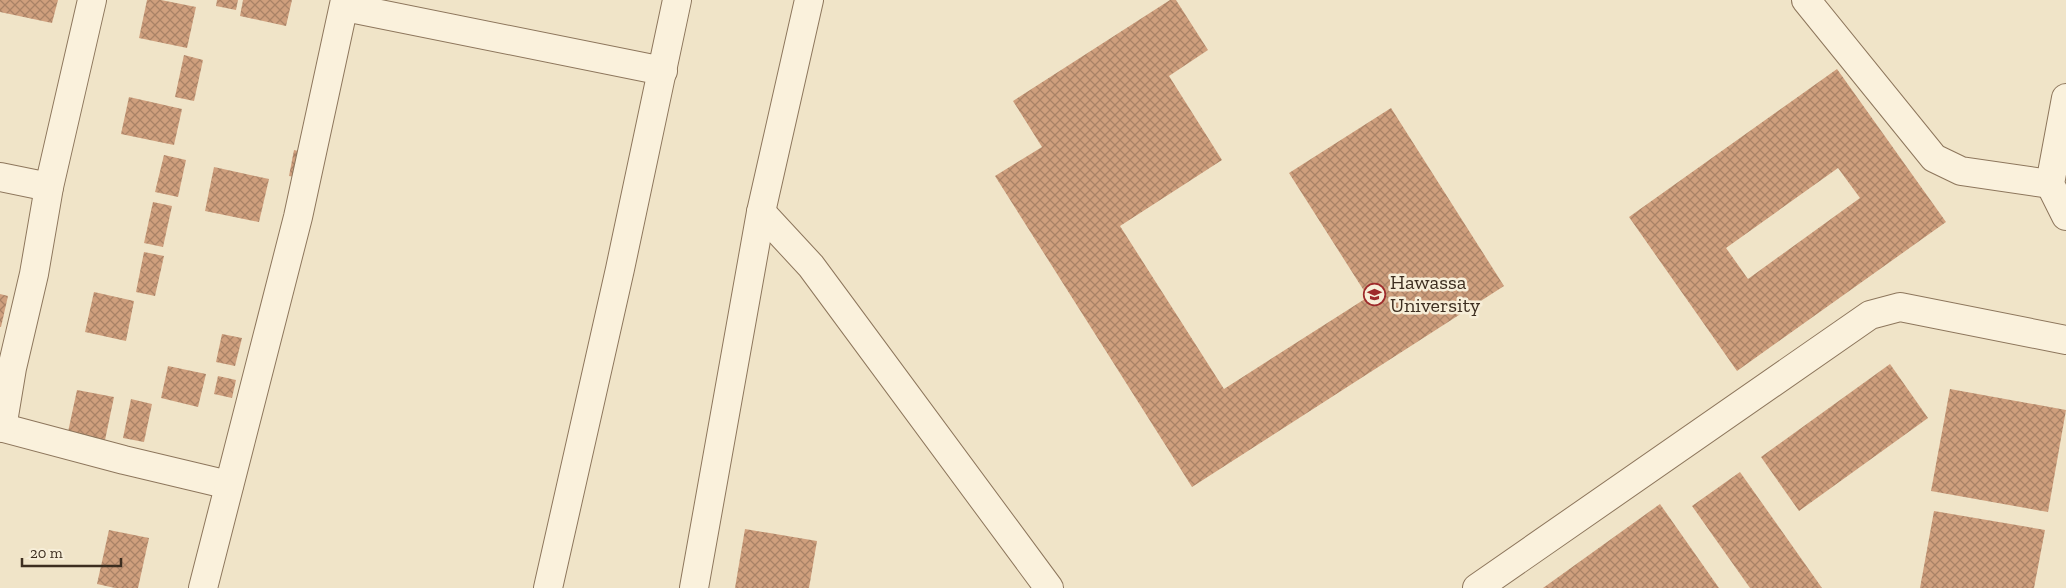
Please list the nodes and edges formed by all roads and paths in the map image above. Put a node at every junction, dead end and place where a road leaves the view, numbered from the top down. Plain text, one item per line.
1 (92, 0) edge
2 (678, 0) edge
3 (809, 0) edge
4 (1806, 0) edge
5 (345, 4) edge
6 (662, 71) junction
7 (2066, 98) edge
8 (0, 177) edge
9 (2050, 184) junction
10 (49, 187) junction
11 (761, 212) junction
12 (2066, 216) edge
13 (2066, 340) edge
14 (1, 428) edge
15 (229, 485) junction
16 (203, 588) edge
17 (548, 588) edge
18 (694, 588) edge
19 (1049, 588) edge
20 (1477, 588) edge

1 - 10 street
2 - 6 street
3 - 11 street
4 - 9 street
5 - 6 street
5 - 15 street
6 - 17 street
7 - 9 street
8 - 10 street
9 - 12 street
10 - 14 street
11 - 18 street
11 - 19 street
13 - 20 street
14 - 15 street
15 - 16 street

